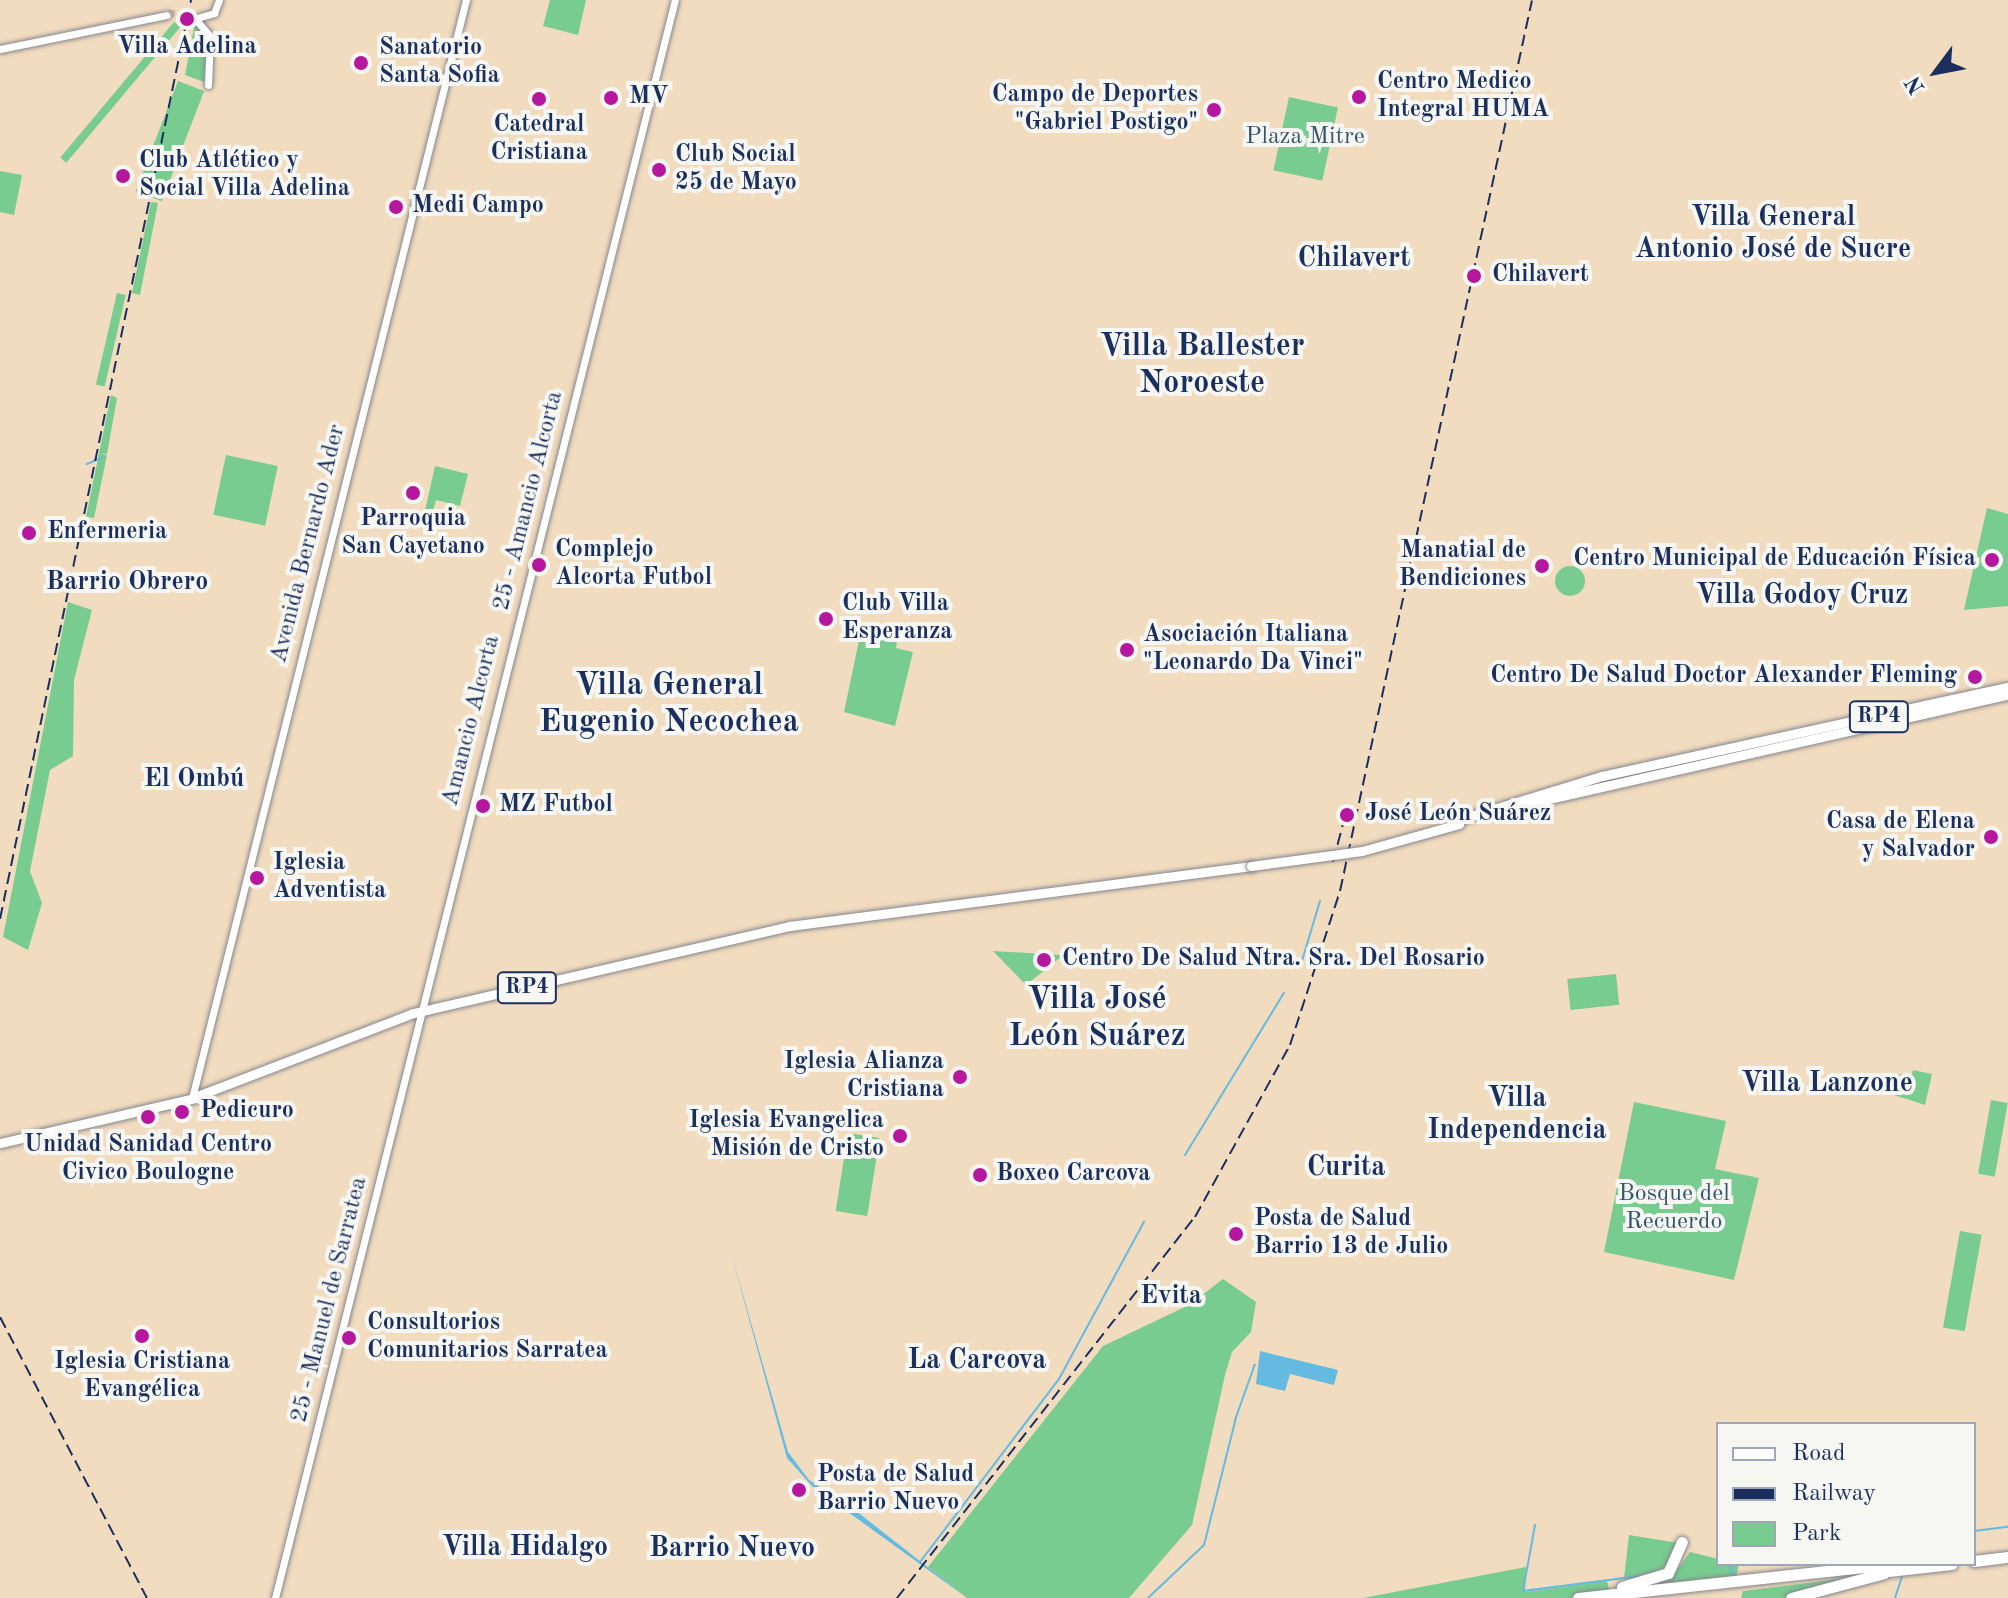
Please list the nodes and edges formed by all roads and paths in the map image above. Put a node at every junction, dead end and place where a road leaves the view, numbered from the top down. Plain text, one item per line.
1 (219, 0) edge
2 (466, 0) edge
3 (674, 0) edge
4 (168, 14) tunnel mouth
5 (0, 49) edge
6 (208, 85) dead end
7 (2008, 687) edge
8 (2008, 695) edge
9 (1511, 808) junction
10 (1528, 808) dead end
11 (1458, 822) junction
12 (421, 1013) junction
13 (192, 1098) junction
14 (0, 1143) edge
15 (1682, 1542) dead end
16 (2008, 1550) edge
17 (1976, 1554) edge
18 (2008, 1557) edge
19 (1976, 1561) edge
20 (1893, 1567) edge
21 (1730, 1585) junction
22 (274, 1598) edge
23 (1576, 1598) edge
24 (1648, 1598) edge
25 (1791, 1598) edge

1 - 6 main road
2 - 13 main road, Avenida Bernardo Ader
3 - 12 main road, 25 - Amancio Alcorta
3 - 12 main road, Amancio Alcorta
4 - 5 main road
7 - 11 main road, RP4
8 - 9 main road, RP4
9 - 10 main road
9 - 11 main road, RP4
11 - 12 main road, RP4, bridge
12 - 13 main road, RP4
12 - 22 main road, 25 - Manuel de Sarratea
13 - 14 main road, RP4
15 - 23 highway
16 - 17 highway
18 - 19 highway
20 - 21 highway
20 - 25 highway
21 - 23 highway
21 - 24 highway

